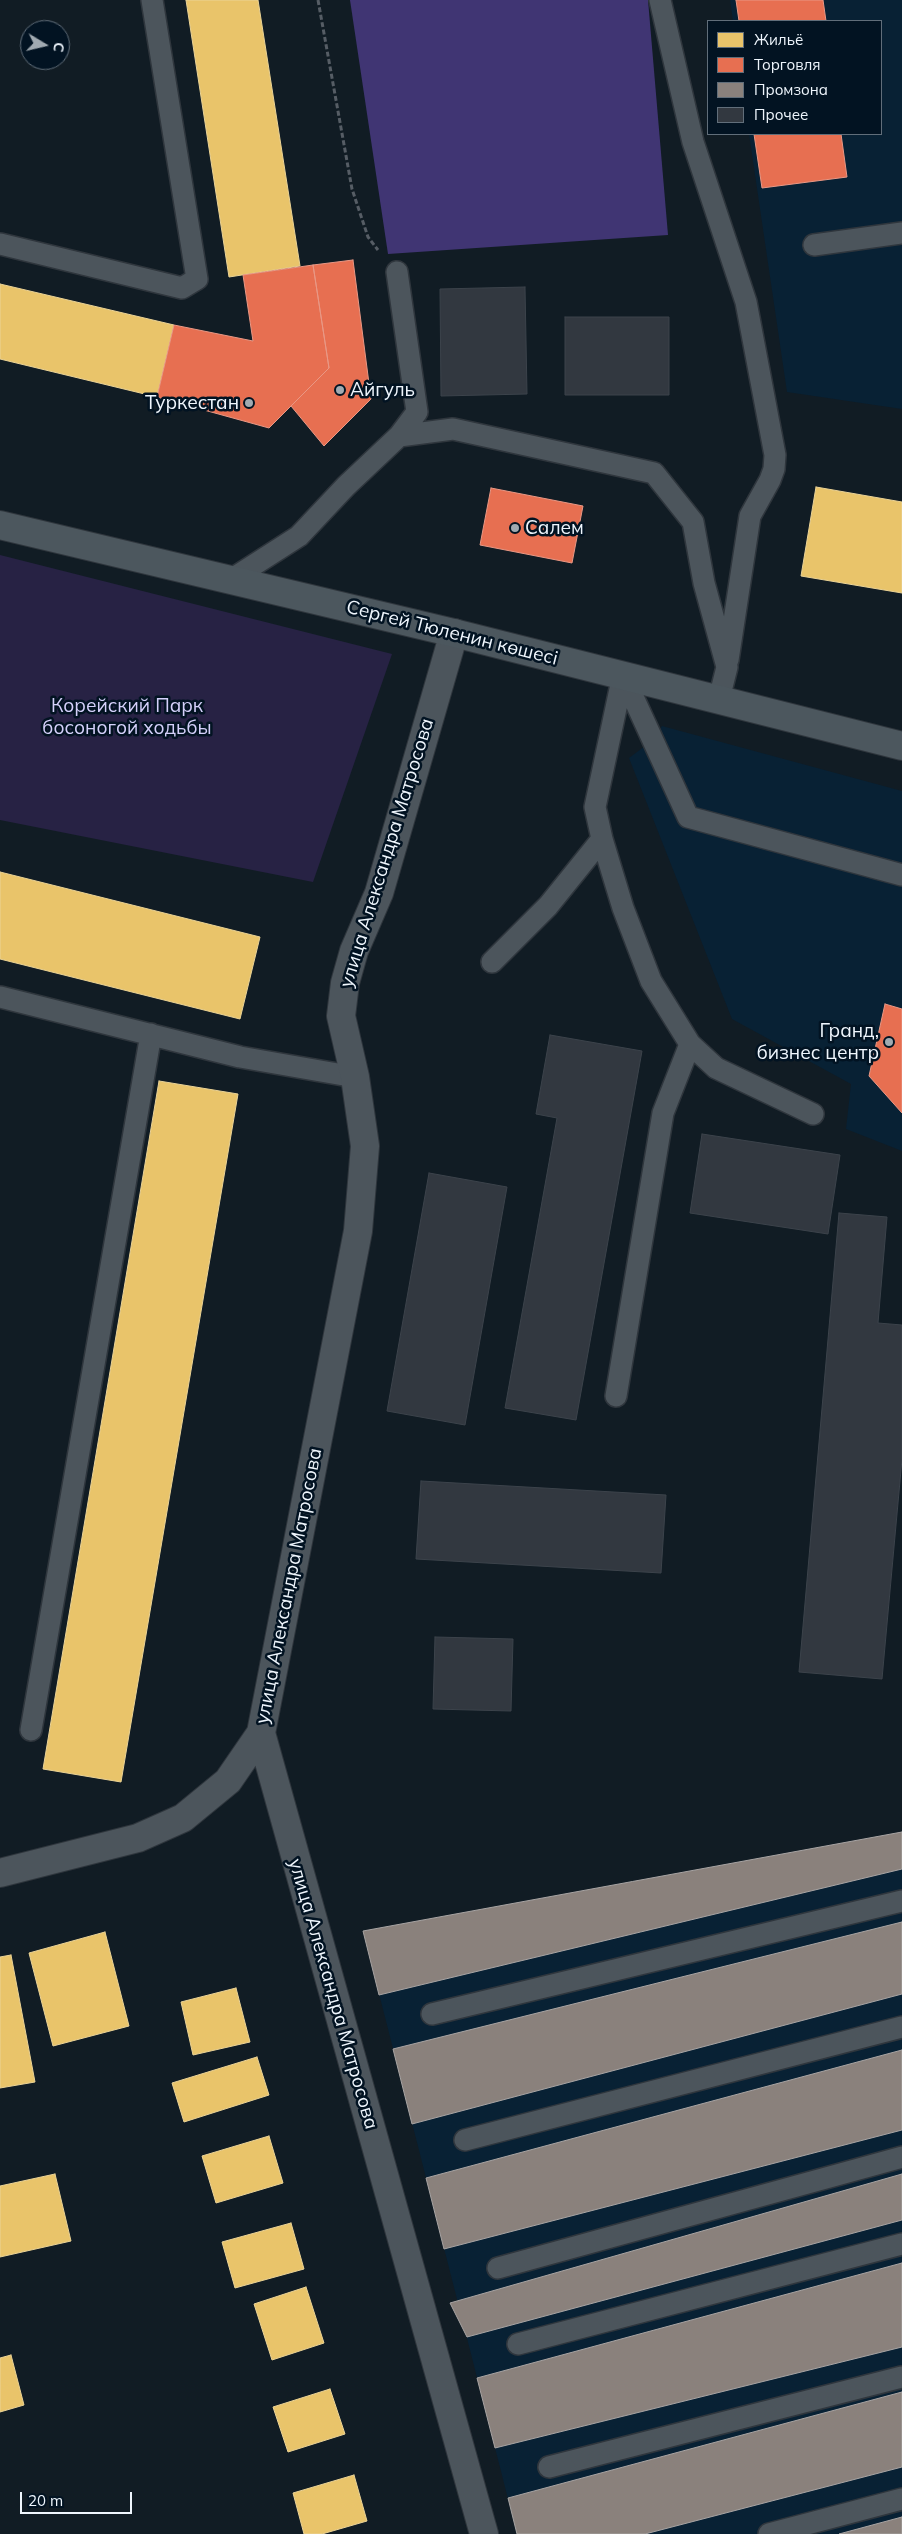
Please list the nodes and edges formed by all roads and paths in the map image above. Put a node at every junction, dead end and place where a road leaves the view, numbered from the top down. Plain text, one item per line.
1 (152, 0) edge
2 (318, 0) edge
3 (660, 0) edge
4 (902, 233) edge
5 (0, 244) edge
6 (814, 245) dead end
7 (397, 272) joint
8 (399, 436) junction
9 (0, 524) edge
10 (232, 578) junction
11 (454, 633) junction
12 (727, 666) junction
13 (623, 675) junction
14 (720, 699) junction
15 (902, 746) edge
16 (602, 840) junction
17 (902, 875) edge
18 (492, 962) dead end
19 (0, 997) edge
20 (151, 1034) junction
21 (690, 1044) junction
22 (355, 1077) junction
23 (812, 1114) dead end
24 (616, 1396) dead end
25 (31, 1730) dead end
26 (261, 1733) junction
27 (0, 1873) edge
28 (902, 1901) edge
29 (432, 2014) dead end
30 (902, 2027) edge
31 (464, 2140) dead end
32 (902, 2156) edge
33 (902, 2244) edge
34 (498, 2268) dead end
35 (518, 2344) dead end
36 (902, 2377) edge
37 (549, 2467) dead end
38 (902, 2499) edge
39 (484, 2534) edge
40 (768, 2534) edge

1 - 5 lane
2 - 7 path
3 - 12 lane
4 - 6 lane
7 - 8 lane
8 - 10 lane
8 - 12 lane
9 - 10 main road, Сергей Тюленин көшесі
10 - 11 main road, Сергей Тюленин көшесі
11 - 13 main road, Сергей Тюленин көшесі
11 - 22 street, улица Александра Матросова
12 - 14 lane
13 - 14 main road, Сергей Тюленин көшесі
13 - 16 lane
13 - 17 lane
14 - 15 main road, Сергей Тюленин көшесі
16 - 18 lane
16 - 21 lane
19 - 20 lane
20 - 22 lane
20 - 25 lane
21 - 23 lane
21 - 24 lane
22 - 26 street, улица Александра Матросова
26 - 27 street
26 - 39 street, улица Александра Матросова
28 - 29 lane
30 - 31 lane
32 - 34 lane
33 - 35 lane
36 - 37 lane
38 - 40 lane

